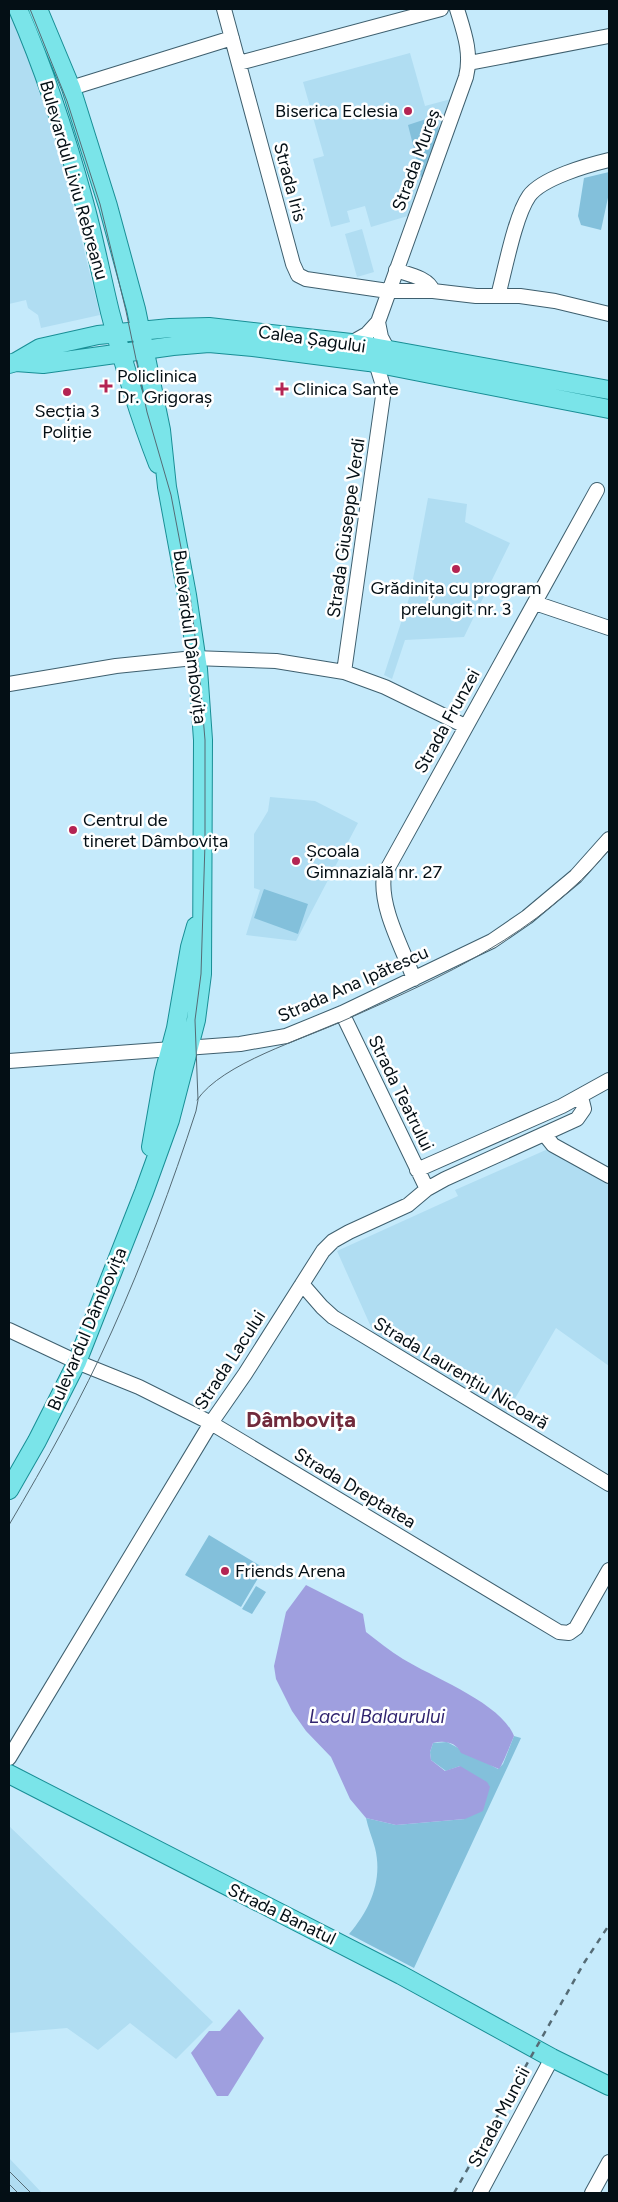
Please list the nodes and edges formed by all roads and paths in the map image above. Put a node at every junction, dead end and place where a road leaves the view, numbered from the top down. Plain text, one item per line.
1 (18, 9) edge
2 (38, 9) edge
3 (224, 9) edge
4 (441, 9) edge
5 (457, 9) edge
6 (609, 36) edge
7 (232, 38) junction
8 (239, 63) junction
9 (469, 63) junction
10 (70, 88) junction
11 (609, 160) edge
12 (396, 270) junction
13 (388, 291) junction
14 (433, 291) junction
15 (498, 296) junction
16 (609, 314) edge
17 (378, 322) junction
18 (140, 331) junction
19 (116, 333) junction
20 (351, 344) junction
21 (144, 350) junction
22 (388, 350) junction
23 (122, 354) junction
24 (12, 363) edge
25 (376, 363) junction
26 (400, 368) junction
27 (384, 389) junction
28 (609, 390) edge
29 (609, 409) edge
30 (167, 487) junction
31 (597, 490) dead end
32 (535, 603) junction
33 (609, 628) edge
34 (196, 658) junction
35 (344, 672) junction
36 (9, 684) edge
37 (465, 726) junction
38 (609, 839) edge
39 (201, 908) junction
40 (414, 979) junction
41 (342, 1013) junction
42 (188, 1048) junction
43 (171, 1049) junction
44 (9, 1061) edge
45 (609, 1080) edge
46 (581, 1097) junction
47 (545, 1135) junction
48 (417, 1170) junction
49 (609, 1176) edge
50 (427, 1189) junction
51 (144, 1192) junction
52 (302, 1284) junction
53 (9, 1330) edge
54 (77, 1362) junction
55 (211, 1423) junction
56 (609, 1484) edge
57 (9, 1490) edge
58 (609, 1570) edge
59 (9, 1758) edge
60 (9, 1774) edge
61 (552, 2058) junction
62 (609, 2086) edge
63 (609, 2162) edge
64 (480, 2193) edge
65 (592, 2193) edge

1 - 19 main road, Bulevardul Liviu Rebreanu
2 - 10 main road, Bulevardul Liviu Rebreanu
3 - 7 street, Strada Iris
4 - 8 street
5 - 9 street, Strada Mureș
6 - 9 street
7 - 8 street, Strada Iris
7 - 10 street
8 - 13 street, Strada Iris
9 - 12 street, Strada Mureș
10 - 18 main road, Bulevardul Liviu Rebreanu
11 - 15 street
12 - 13 street, Strada Mureș
12 - 14 street
13 - 14 street, Strada Iris
13 - 17 street, Strada Mureș
14 - 15 street, Strada Iris
15 - 16 street, Strada Iris
17 - 20 street
17 - 22 street
18 - 19 main road, Calea Șagului
18 - 20 main road, Calea Șagului
18 - 21 main road, Bulevardul Liviu Rebreanu
19 - 23 main road, Bulevardul Liviu Rebreanu
19 - 24 main road, Calea Șagului
20 - 22 main road, Calea Șagului
21 - 23 main road, Calea Șagului
21 - 25 main road, Calea Șagului
21 - 30 main road, Bulevardul Dâmbovița
22 - 28 main road, Calea Șagului
23 - 24 main road, Calea Șagului
23 - 30 main road, Bulevardul Dâmbovița
25 - 26 main road, Calea Șagului
25 - 27 street, Strada Giuseppe Verdi
26 - 27 street, Strada Giuseppe Verdi
26 - 29 main road, Calea Șagului
27 - 35 street, Strada Giuseppe Verdi
30 - 34 main road, Bulevardul Dâmbovița
31 - 32 street, Strada Frunzei
32 - 33 street
32 - 37 street, Strada Frunzei
34 - 35 street
34 - 36 street
34 - 39 main road, Bulevardul Dâmbovița
35 - 37 street
37 - 40 street, Strada Frunzei
38 - 40 street, Strada Ana Ipătescu
39 - 42 main road, Bulevardul Dâmbovița
39 - 43 main road, Bulevardul Dâmbovița
40 - 41 street, Strada Ana Ipătescu
41 - 42 street, Strada Ana Ipătescu
41 - 48 street, Strada Teatrului
42 - 43 street, Strada Ana Ipătescu
42 - 51 main road, Bulevardul Dâmbovița
43 - 44 street, Strada Ana Ipătescu
43 - 51 main road, Bulevardul Dâmbovița
45 - 46 street
46 - 47 street, Strada Lacului
46 - 48 street
47 - 49 street
47 - 50 street, Strada Lacului
48 - 50 street, Strada Teatrului
50 - 52 street, Strada Lacului
51 - 54 main road, Bulevardul Dâmbovița
52 - 55 street, Strada Lacului
52 - 56 street, Strada Laurențiu Nicoară
53 - 54 street, Strada Dreptatea
54 - 55 street, Strada Dreptatea
54 - 57 main road, Bulevardul Dâmbovița
55 - 58 street, Strada Dreptatea
55 - 59 street, Strada Lacului
60 - 61 main road, Strada Banatul
61 - 62 main road, Strada Banatul
61 - 64 street, Strada Muncii
63 - 65 street

